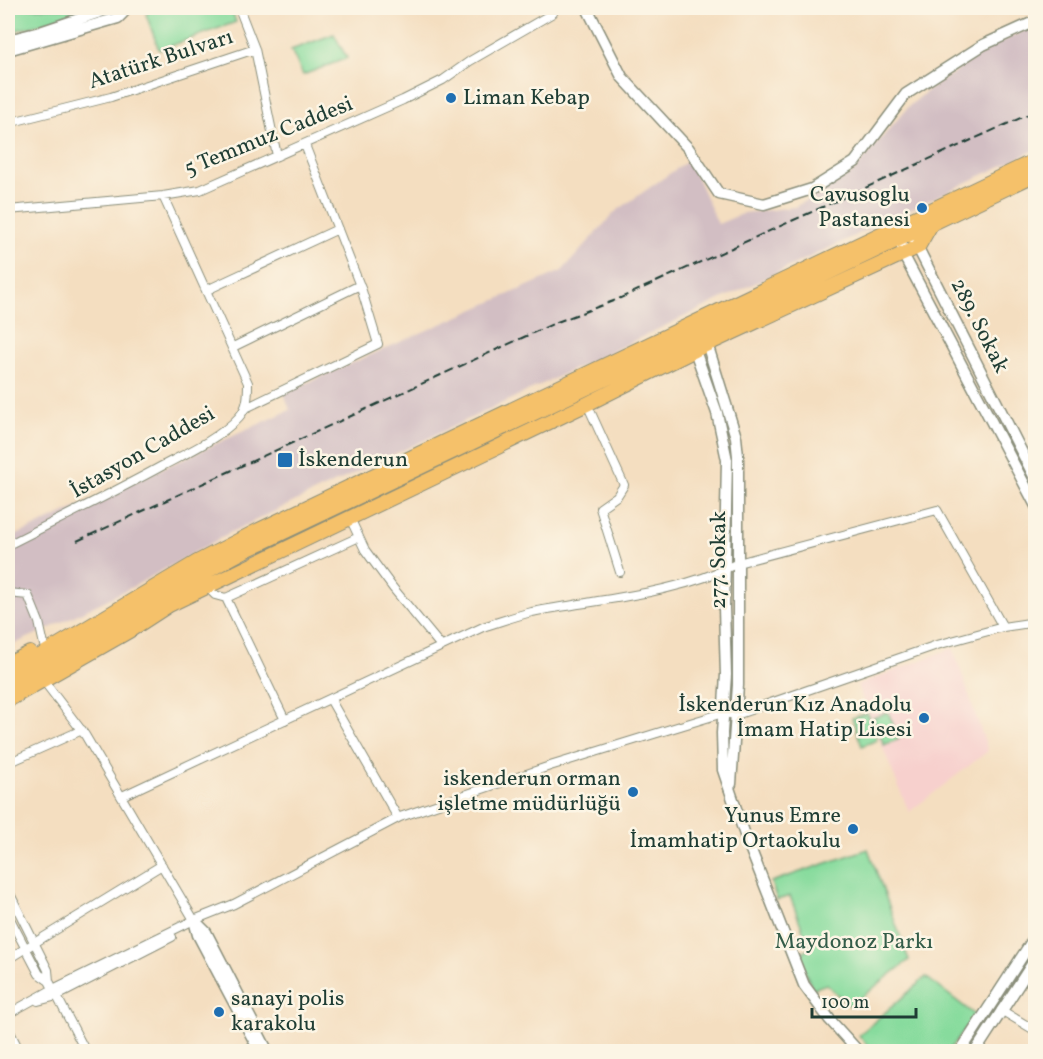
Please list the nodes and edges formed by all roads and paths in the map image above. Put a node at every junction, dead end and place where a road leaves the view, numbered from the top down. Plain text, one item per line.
1 (112, 8) edge
2 (122, 8) edge
3 (239, 8) edge
4 (587, 8) edge
5 (553, 13) dead end
6 (1035, 21) edge
7 (8, 40) edge
8 (8, 50) edge
9 (255, 50) junction
10 (8, 123) edge
11 (305, 145) junction
12 (277, 156) junction
13 (1035, 160) edge
14 (1035, 174) edge
15 (163, 196) junction
16 (8, 210) edge
17 (338, 229) junction
18 (907, 240) junction
19 (360, 285) junction
20 (207, 290) junction
21 (699, 341) junction
22 (233, 347) junction
23 (587, 404) junction
24 (246, 408) junction
25 (1035, 480) edge
26 (1035, 506) edge
27 (350, 518) junction
28 (359, 537) junction
29 (8, 545) edge
30 (738, 563) junction
31 (725, 570) junction
32 (620, 572) dead end
33 (207, 587) junction
34 (152, 589) junction
35 (8, 593) edge
36 (226, 597) junction
37 (1035, 622) edge
38 (1003, 627) junction
39 (44, 645) junction
40 (441, 646) junction
41 (8, 664) edge
42 (8, 675) edge
43 (43, 680) junction
44 (8, 687) edge
45 (330, 699) junction
46 (8, 700) edge
47 (723, 713) junction
48 (736, 715) junction
49 (285, 720) junction
50 (82, 730) junction
51 (8, 763) edge
52 (731, 794) junction
53 (122, 796) junction
54 (398, 818) junction
55 (162, 865) junction
56 (8, 890) edge
57 (8, 915) edge
58 (194, 920) junction
59 (1035, 935) edge
60 (34, 942) junction
61 (25, 949) junction
62 (1035, 958) edge
63 (8, 959) edge
64 (53, 989) junction
65 (1001, 1010) junction
66 (8, 1014) edge
67 (8, 1028) edge
68 (1035, 1031) edge
69 (20, 1052) edge
70 (86, 1052) edge
71 (260, 1052) edge
72 (268, 1052) edge
73 (859, 1052) edge
74 (960, 1052) edge
75 (975, 1052) edge

1 - 7 street
2 - 8 street
3 - 9 street
4 - 6 street
5 - 11 street, 5 Temmuz Caddesi
9 - 10 street, Atatürk Bulvarı
9 - 12 street, Atatürk Bulvarı
11 - 12 street, 5 Temmuz Caddesi
11 - 17 street
12 - 15 street, 5 Temmuz Caddesi
13 - 18 highway
14 - 18 highway
15 - 16 street, 5 Temmuz Caddesi
15 - 20 street, İstasyon Caddesi
17 - 19 street
17 - 20 street
18 - 21 highway
18 - 25 street, 289. Sokak
18 - 26 street
18 - 34 highway
19 - 22 street
19 - 24 street
20 - 22 street, İstasyon Caddesi
21 - 23 highway
21 - 30 street, 277. Sokak
21 - 31 street, 277. Sokak
21 - 44 highway
22 - 24 street, İstasyon Caddesi
23 - 27 highway
23 - 32 street
24 - 29 street, İstasyon Caddesi
27 - 28 street
27 - 33 highway
28 - 36 street
28 - 40 street
30 - 31 street
30 - 38 street
30 - 48 street, 277. Sokak
31 - 40 street
31 - 47 street, 277. Sokak
33 - 36 street
33 - 43 highway
34 - 39 highway
34 - 42 highway
35 - 39 street
36 - 49 street
37 - 38 street
38 - 48 street
39 - 41 highway
40 - 45 street
43 - 46 highway
43 - 50 street
45 - 49 street
45 - 54 street
47 - 48 street
47 - 52 street, 277. Sokak
47 - 54 street
48 - 52 street, 277. Sokak
49 - 53 street
50 - 51 street
50 - 53 street
52 - 73 street, 277. Sokak
53 - 55 street
54 - 58 street
55 - 58 street
55 - 60 street
56 - 60 street
57 - 61 street
58 - 64 street
58 - 71 street
58 - 72 street
59 - 74 street
60 - 61 street
60 - 64 street
61 - 63 street
61 - 64 street
62 - 65 street
64 - 66 street
64 - 70 street
65 - 68 street
65 - 75 street
67 - 69 street

